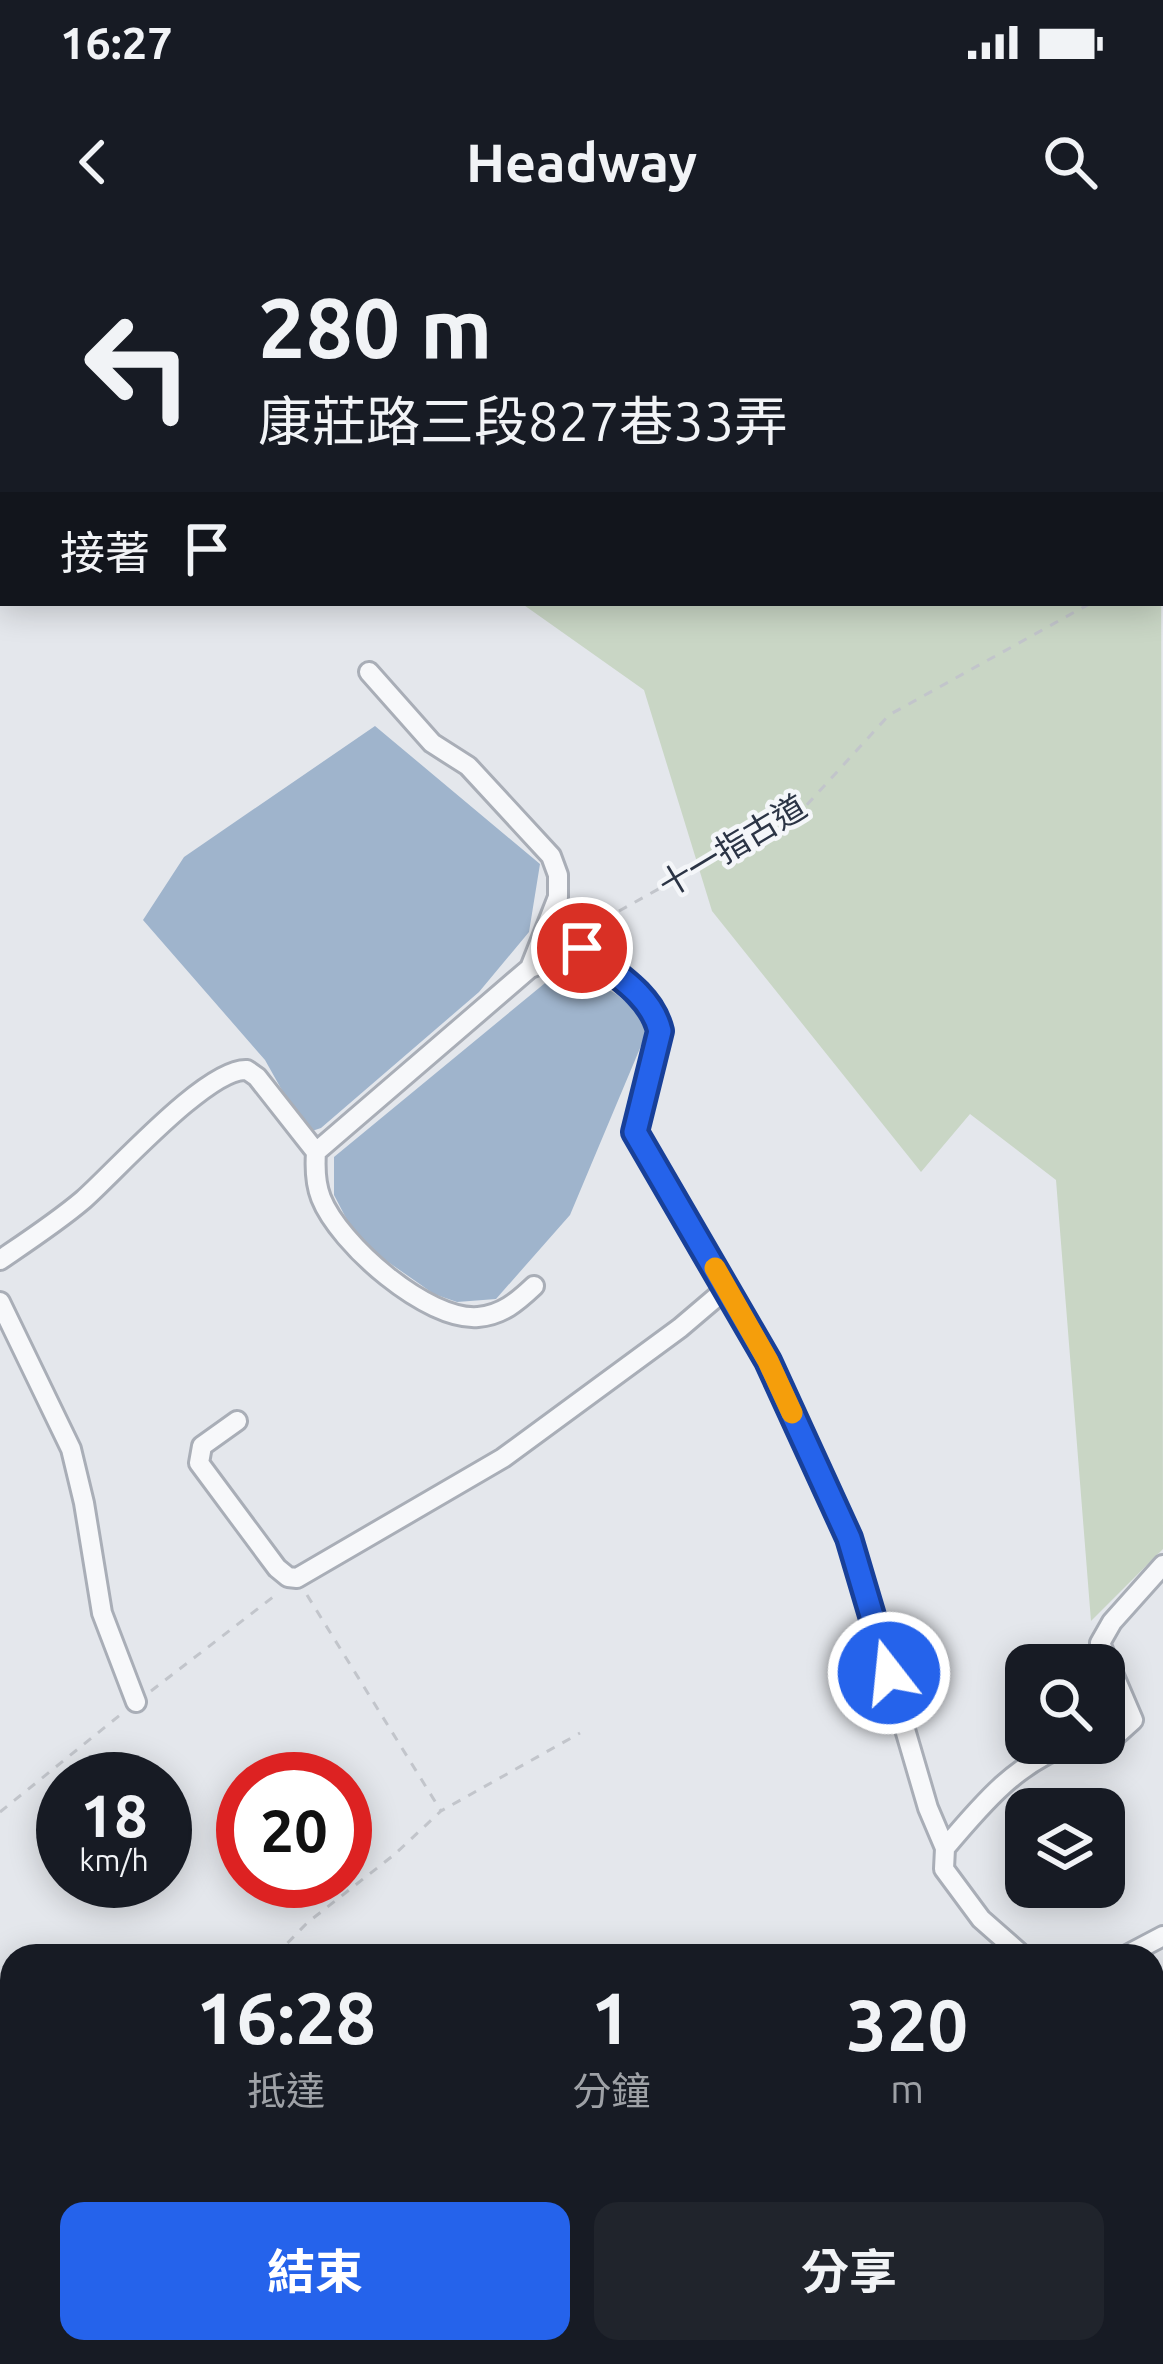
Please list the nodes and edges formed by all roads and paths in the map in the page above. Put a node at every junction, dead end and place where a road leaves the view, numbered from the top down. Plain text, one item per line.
1 (1086, 606) edge
2 (369, 672) dead end
3 (602, 920) joint
4 (582, 948) junction
5 (530, 968) junction
6 (316, 1152) junction
7 (0, 1260) edge
8 (534, 1286) dead end
9 (727, 1288) junction
10 (0, 1302) edge
11 (237, 1421) dead end
12 (1163, 1565) edge
13 (297, 1578) junction
14 (1100, 1644) edge
15 (1125, 1701) edge
16 (136, 1702) junction
17 (1125, 1727) edge
18 (580, 1733) dead end
19 (1028, 1764) edge
20 (441, 1811) junction
21 (0, 1812) edge
22 (945, 1848) junction
23 (287, 1944) edge
24 (1009, 1944) edge

1 - 3 path, 十一指古道
2 - 5 street
3 - 4 street
4 - 5 street
4 - 9 street
5 - 6 street
6 - 7 street
6 - 8 street
9 - 13 street
9 - 22 street
10 - 16 street
11 - 13 street
12 - 14 street
13 - 16 path
13 - 20 path
15 - 17 street
16 - 21 path
18 - 20 path
19 - 22 street
20 - 23 path
22 - 24 street

